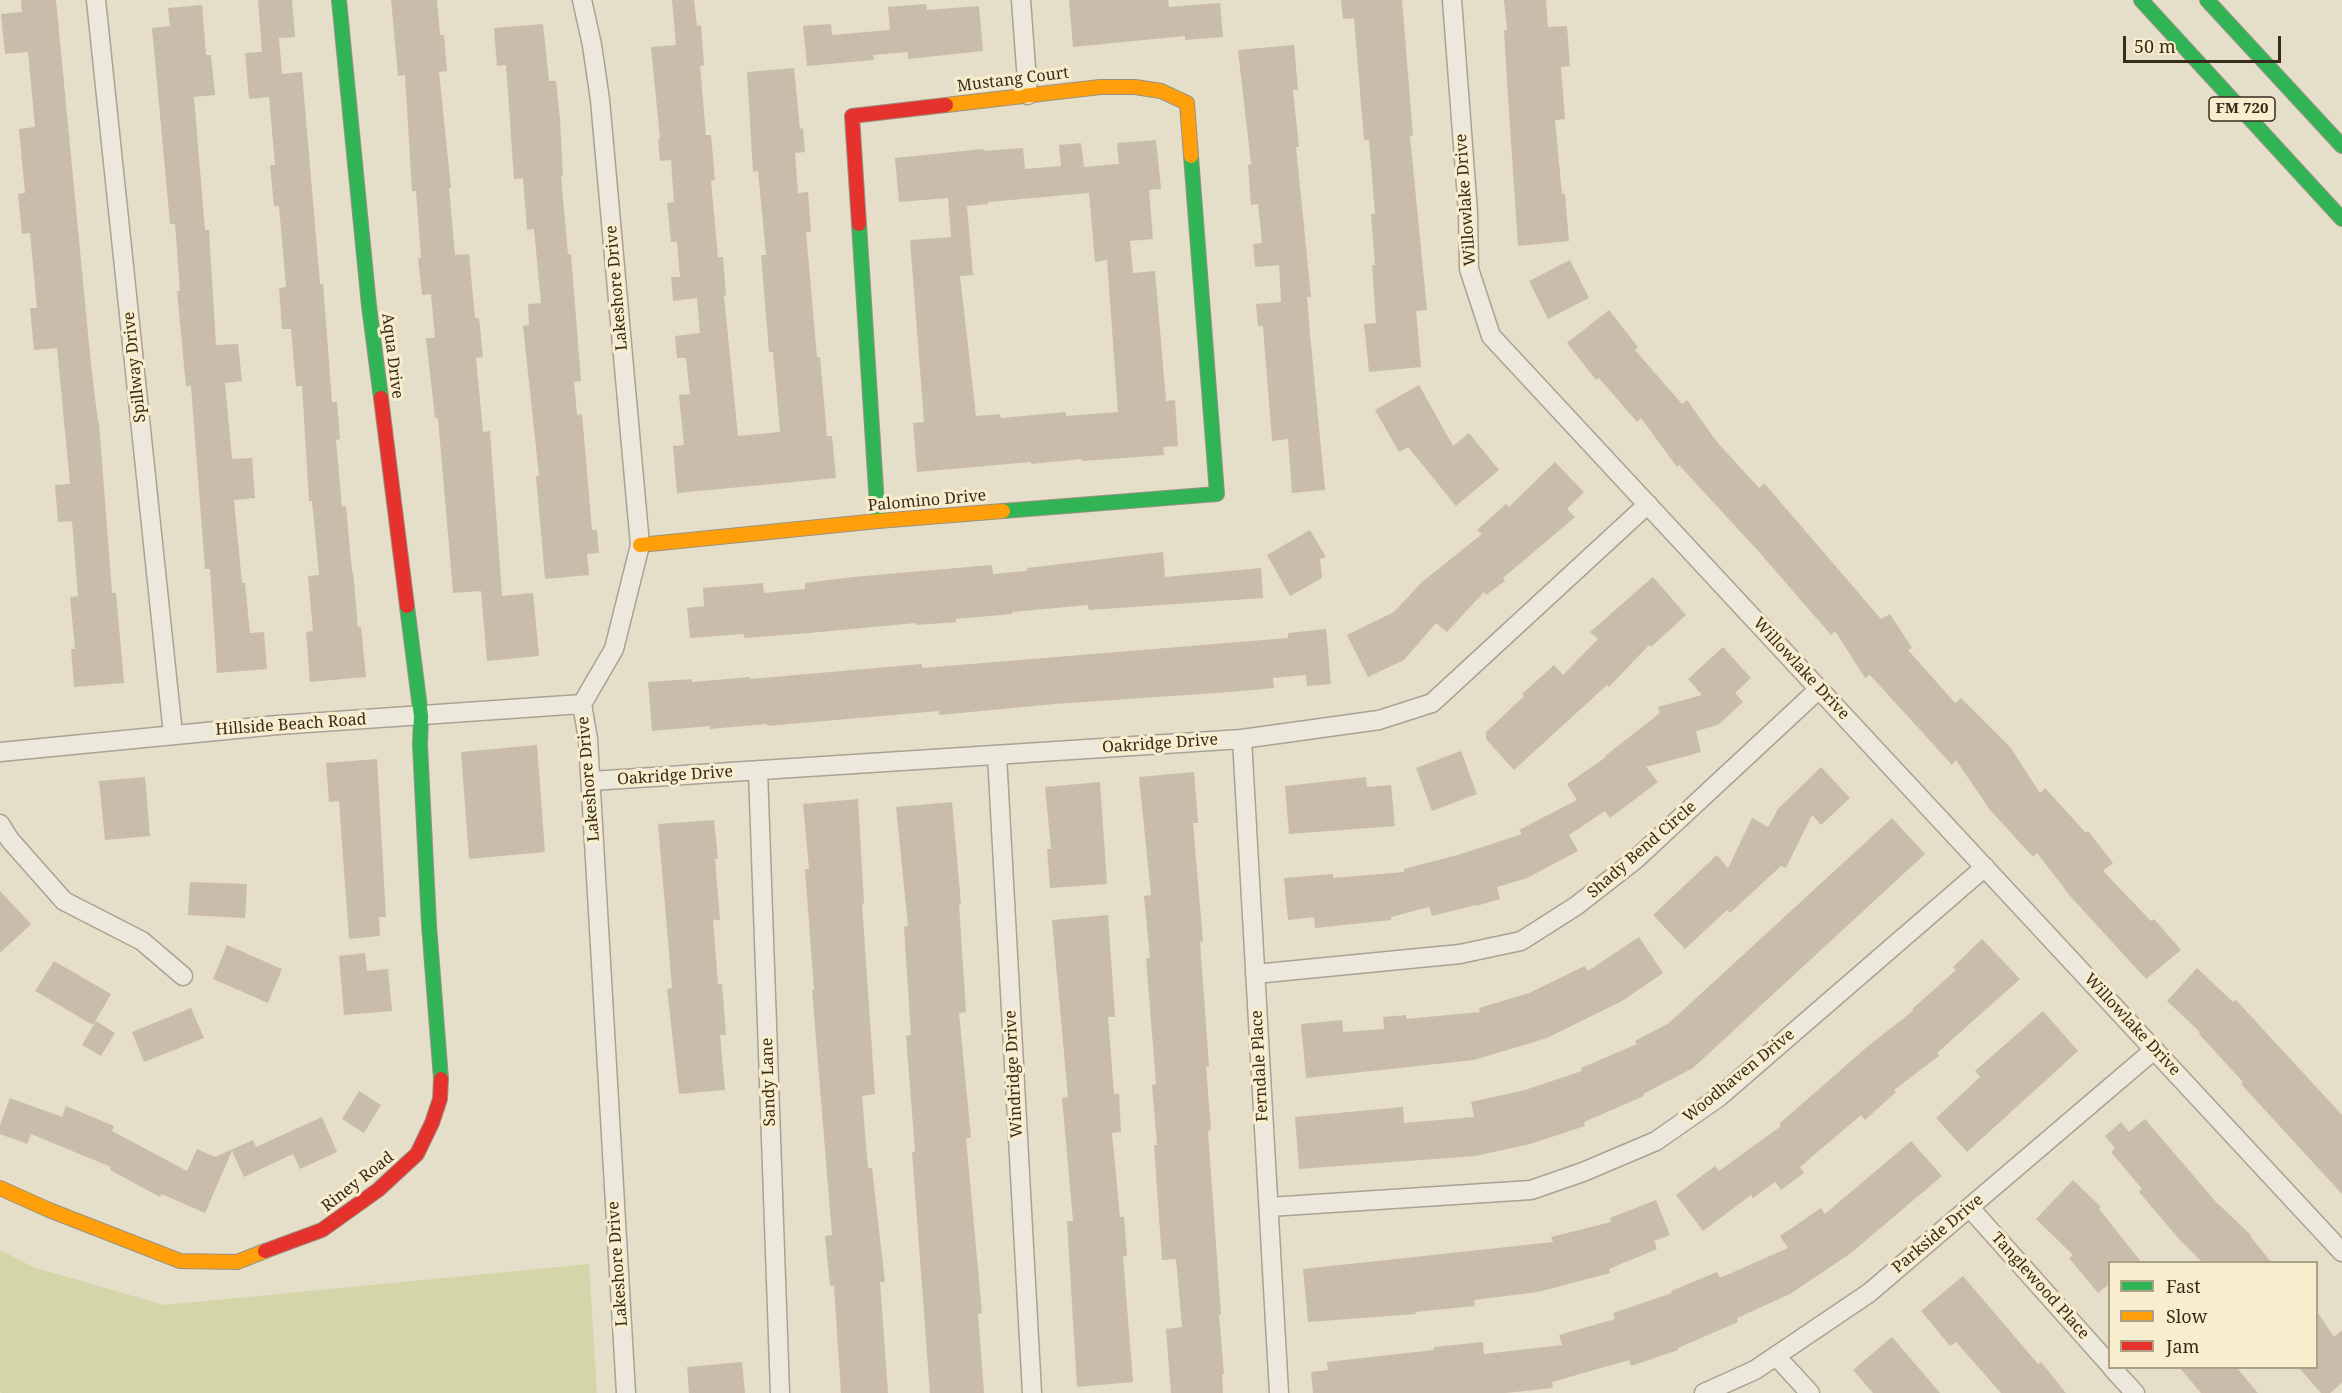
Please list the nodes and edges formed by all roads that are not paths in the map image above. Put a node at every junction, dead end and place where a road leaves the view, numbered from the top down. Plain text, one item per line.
1 (96, 0) edge
2 (339, 0) edge
3 (582, 0) edge
4 (1021, 0) edge
5 (1452, 0) edge
6 (2141, 0) edge
7 (2207, 0) edge
8 (1028, 94) junction
9 (2342, 146) edge
10 (2342, 219) edge
11 (1217, 494) joint
12 (1648, 504) junction
13 (878, 521) junction
14 (640, 545) junction
15 (1820, 689) junction
16 (582, 705) junction
17 (421, 716) junction
18 (173, 734) junction
19 (1242, 738) junction
20 (0, 752) edge
21 (997, 755) junction
22 (758, 770) junction
23 (591, 781) junction
24 (0, 824) edge
25 (1985, 867) junction
26 (1255, 974) junction
27 (183, 976) dead end
28 (2154, 1050) junction
29 (0, 1188) edge
30 (1269, 1207) junction
31 (1970, 1208) junction
32 (2342, 1252) edge
33 (1776, 1356) junction
34 (2108, 1363) edge
35 (2114, 1369) edge
36 (626, 1393) edge
37 (780, 1393) edge
38 (1032, 1393) edge
39 (1279, 1393) edge
40 (1704, 1393) edge
41 (1810, 1393) edge
42 (2134, 1393) edge

1 - 18 street, Spillway Drive
2 - 17 street, Aqua Drive
3 - 14 street, Lakeshore Drive
4 - 8 street
5 - 12 street, Willowlake Drive
6 - 10 street, FM 720
7 - 9 street, FM 720
8 - 11 street, Mustang Court
8 - 13 street, Mustang Court
11 - 13 street, Palomino Drive
12 - 15 street, Willowlake Drive
12 - 19 street, Oakridge Drive
13 - 14 street, Palomino Drive
14 - 16 street, Lakeshore Drive
15 - 25 street, Willowlake Drive
15 - 26 street, Shady Bend Circle
16 - 17 street, Hillside Beach Road
16 - 23 street, Lakeshore Drive
17 - 18 street, Hillside Beach Road
17 - 29 street, Riney Road
18 - 20 street, Hillside Beach Road
19 - 21 street, Oakridge Drive
19 - 26 street, Ferndale Place
21 - 22 street, Oakridge Drive
21 - 38 street, Windridge Drive
22 - 23 street, Oakridge Drive
22 - 37 street, Sandy Lane
23 - 36 street, Lakeshore Drive
24 - 27 street
25 - 28 street, Willowlake Drive
25 - 30 street, Woodhaven Drive
26 - 30 street, Ferndale Place
28 - 31 street, Parkside Drive
28 - 32 street, Willowlake Drive
30 - 39 street, Ferndale Place
31 - 33 street, Parkside Drive
31 - 34 street, Tanglewood Place
33 - 40 street, Parkside Drive
33 - 41 street
35 - 42 street, Tanglewood Place

